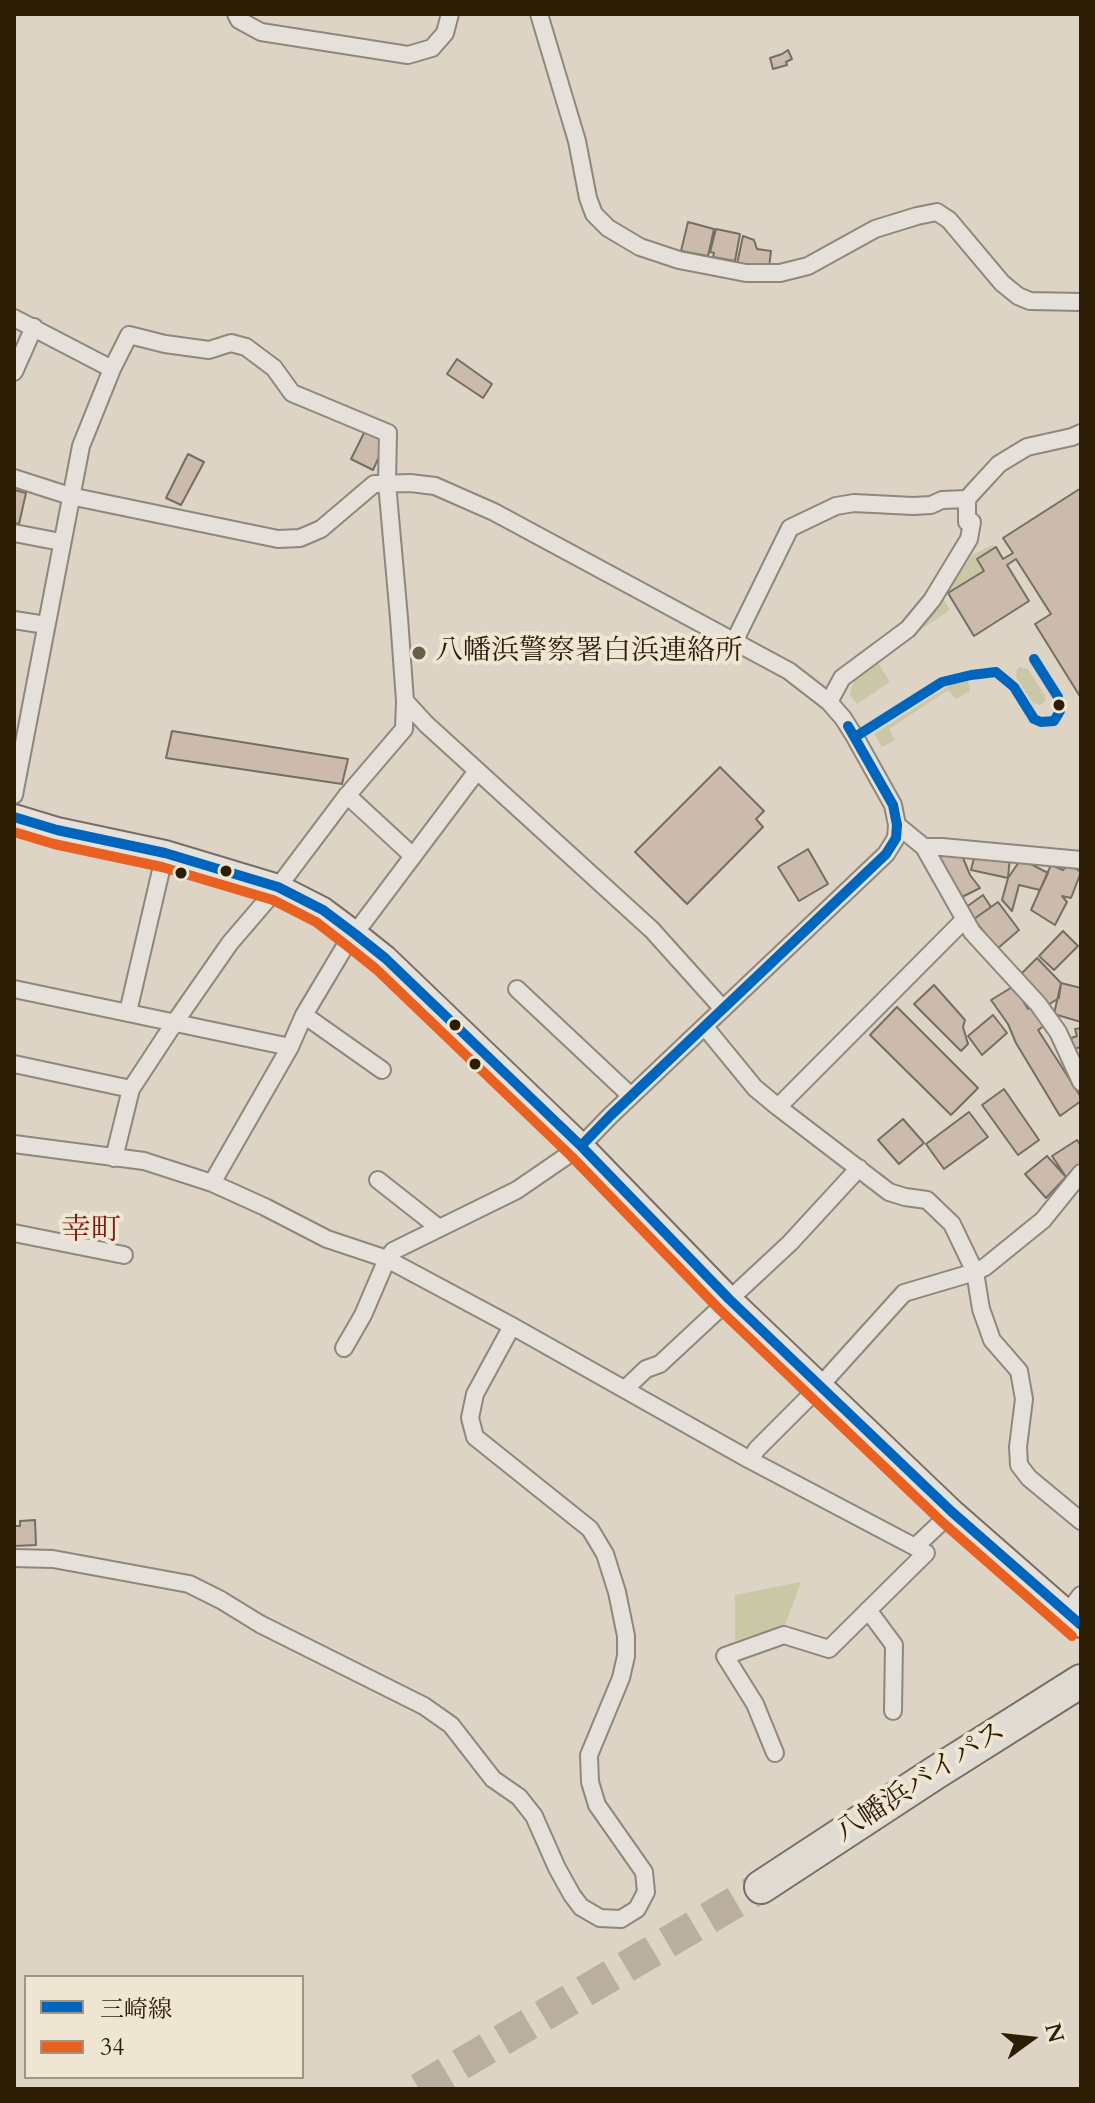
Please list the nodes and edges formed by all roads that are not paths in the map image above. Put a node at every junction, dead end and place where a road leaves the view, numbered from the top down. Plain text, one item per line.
1 (236, 14) edge
2 (450, 14) edge
3 (539, 14) edge
4 (1081, 302) edge
5 (14, 318) edge
6 (34, 327) junction
7 (112, 369) junction
8 (14, 372) edge
9 (1081, 433) edge
10 (14, 478) edge
11 (387, 483) junction
12 (70, 496) junction
13 (967, 499) junction
14 (14, 533) edge
15 (61, 542) junction
16 (14, 620) edge
17 (46, 625) junction
18 (734, 642) junction
19 (405, 701) junction
20 (829, 702) junction
21 (477, 771) junction
22 (14, 795) edge
23 (347, 795) junction
24 (14, 817) edge
25 (897, 825) junction
26 (924, 847) junction
27 (165, 853) junction
28 (413, 856) junction
29 (1081, 860) edge
30 (278, 887) junction
31 (964, 920) junction
32 (355, 934) junction
33 (14, 989) edge
34 (517, 989) dead end
35 (723, 1009) junction
36 (128, 1012) junction
37 (304, 1015) junction
38 (175, 1022) junction
39 (705, 1027) junction
40 (290, 1047) junction
41 (14, 1064) edge
42 (382, 1070) dead end
43 (1081, 1082) edge
44 (131, 1089) junction
45 (631, 1096) junction
46 (778, 1107) junction
47 (14, 1144) edge
48 (581, 1146) junction
49 (114, 1158) junction
50 (859, 1168) junction
51 (1081, 1173) edge
52 (378, 1180) dead end
53 (212, 1183) junction
54 (439, 1228) junction
55 (14, 1233) edge
56 (124, 1255) dead end
57 (387, 1259) junction
58 (975, 1272) junction
59 (729, 1299) junction
60 (512, 1326) junction
61 (344, 1348) dead end
62 (820, 1386) junction
63 (625, 1389) junction
64 (750, 1460) junction
65 (952, 1512) junction
66 (1081, 1521) edge
67 (915, 1547) junction
68 (14, 1558) edge
69 (868, 1610) junction
70 (1076, 1611) edge
71 (1081, 1681) edge
72 (893, 1711) dead end
73 (775, 1753) dead end
74 (761, 1887) tunnel mouth

1 - 2 street
3 - 4 street
5 - 6 street
6 - 7 street
6 - 8 street
7 - 11 street
7 - 12 street
9 - 13 street
10 - 12 street
11 - 12 street
11 - 18 street
11 - 19 street
12 - 15 street
13 - 18 street
13 - 20 street
14 - 15 street
15 - 17 street
16 - 17 street
17 - 22 street
18 - 20 street
19 - 21 street
19 - 23 street
20 - 25 street
21 - 28 street
21 - 35 street
23 - 28 street
23 - 30 street
24 - 27 main road
25 - 26 street
25 - 35 street
26 - 29 street
26 - 31 street
27 - 30 main road
27 - 36 street
28 - 32 street
30 - 32 main road
30 - 38 street
31 - 43 street
31 - 46 street
32 - 37 street
32 - 48 main road
33 - 36 street
34 - 45 street
35 - 39 street
36 - 38 street
37 - 40 street
37 - 42 street
38 - 40 street
38 - 44 street
39 - 45 street
39 - 46 street
40 - 53 street
41 - 44 street
44 - 49 street
45 - 48 street
46 - 50 street
47 - 49 street
48 - 54 street
48 - 59 main road
49 - 53 street
50 - 58 street
50 - 59 street
51 - 58 street
52 - 54 street
53 - 57 street
54 - 57 street
55 - 56 street
57 - 60 street
57 - 61 street
58 - 62 street
58 - 66 street
59 - 62 main road
59 - 63 street
60 - 63 street
60 - 68 street
62 - 64 street
62 - 65 main road
63 - 64 street
64 - 67 street
65 - 67 street
65 - 70 main road
67 - 69 street
69 - 72 street
69 - 73 street
71 - 74 highway, 八幡浜バイパス

